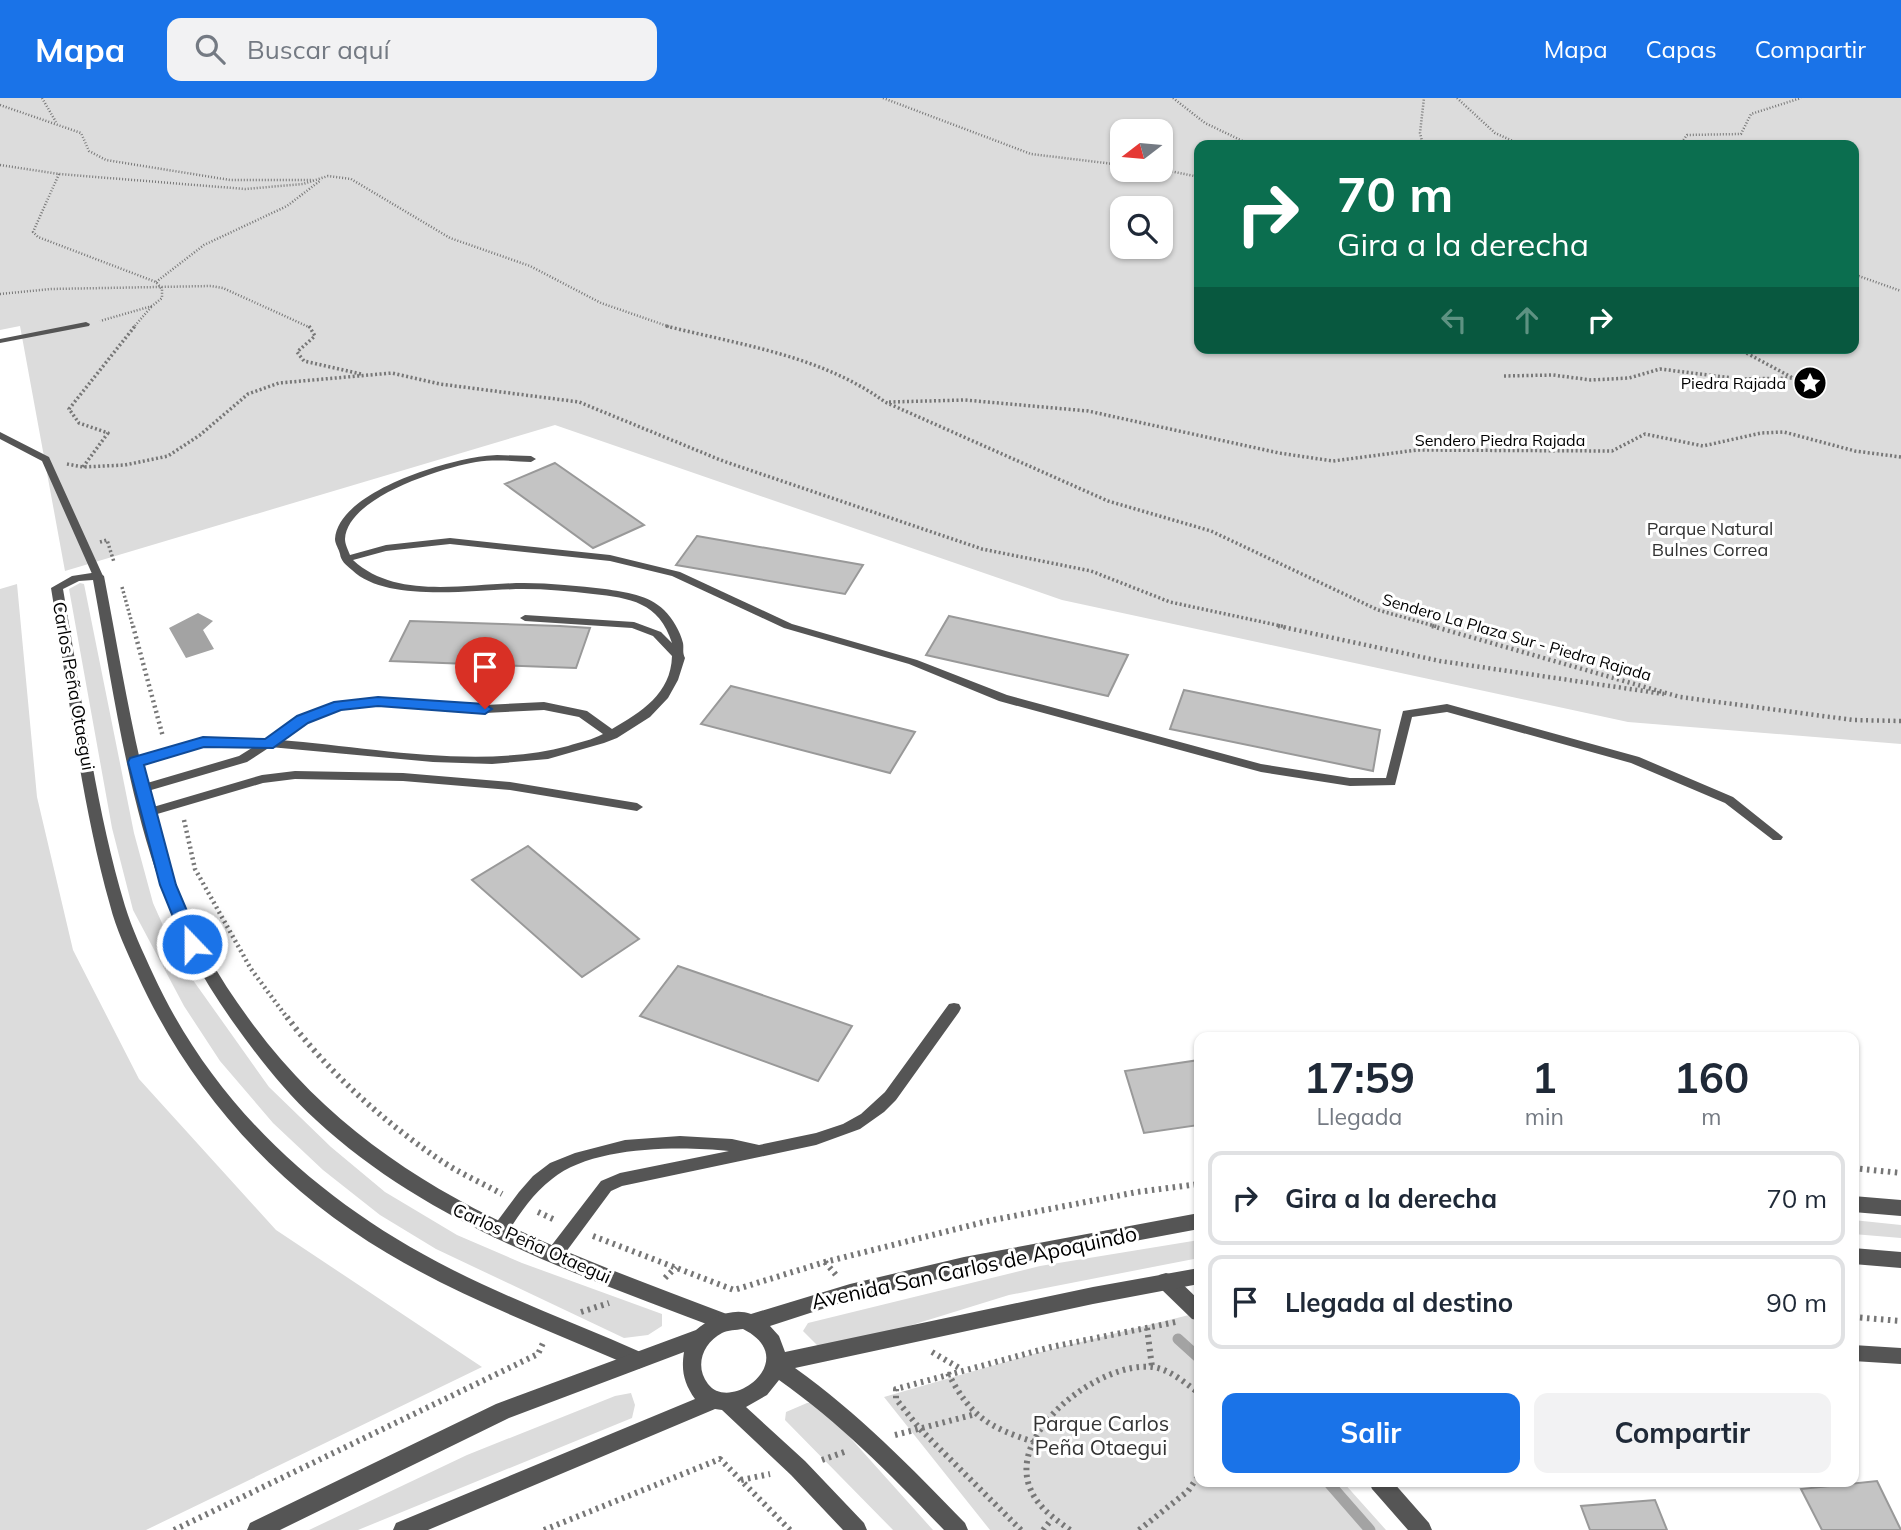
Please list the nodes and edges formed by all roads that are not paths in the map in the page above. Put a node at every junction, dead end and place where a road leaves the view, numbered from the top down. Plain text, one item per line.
1 (86, 324) road end
2 (0, 341) edge
3 (0, 435) edge
4 (531, 459) dead end
5 (345, 559) junction
6 (98, 576) junction
7 (525, 618) dead end
8 (680, 658) junction
9 (613, 735) junction
10 (268, 744) junction
11 (135, 762) junction
12 (141, 789) junction
13 (637, 807) dead end
14 (147, 813) junction
15 (1777, 836) dead end
16 (954, 1007) dead end
17 (754, 1149) junction
18 (1859, 1204) edge
19 (1901, 1208) edge
20 (1194, 1222) edge
21 (499, 1232) junction
22 (554, 1255) junction
23 (1859, 1256) edge
24 (1901, 1260) edge
25 (1194, 1277) edge
26 (1166, 1281) junction
27 (1193, 1316) edge
28 (724, 1322) junction
29 (751, 1323) junction
30 (701, 1337) junction
31 (1859, 1353) edge
32 (1901, 1356) edge
33 (638, 1360) junction
34 (775, 1364) junction
35 (721, 1400) junction
36 (1383, 1487) edge
37 (257, 1530) edge
38 (403, 1530) edge
39 (857, 1530) edge
40 (958, 1530) edge
41 (1422, 1530) edge

1 - 2 lane
3 - 6 lane
4 - 5 lane
5 - 8 lane
5 - 15 lane
6 - 11 street, Carlos Peña Otaegui
6 - 33 street, Carlos Peña Otaegui
7 - 8 lane
8 - 9 lane
9 - 10 lane
9 - 10 lane
10 - 11 lane
10 - 12 lane
11 - 12 street, Carlos Peña Otaegui
12 - 14 street, Carlos Peña Otaegui
13 - 14 lane
14 - 21 street, Carlos Peña Otaegui
16 - 17 lane
17 - 21 lane
17 - 22 lane
18 - 19 street
20 - 29 street, Avenida San Carlos de Apoquindo
21 - 22 street, Carlos Peña Otaegui
22 - 28 street, Carlos Peña Otaegui
23 - 24 street
25 - 26 street
26 - 27 street
26 - 34 street
28 - 29 street
28 - 30 street
29 - 34 street
30 - 33 street
30 - 35 street
31 - 32 lane
33 - 37 street
34 - 35 street
34 - 40 street
35 - 38 street
35 - 39 street
36 - 41 street

